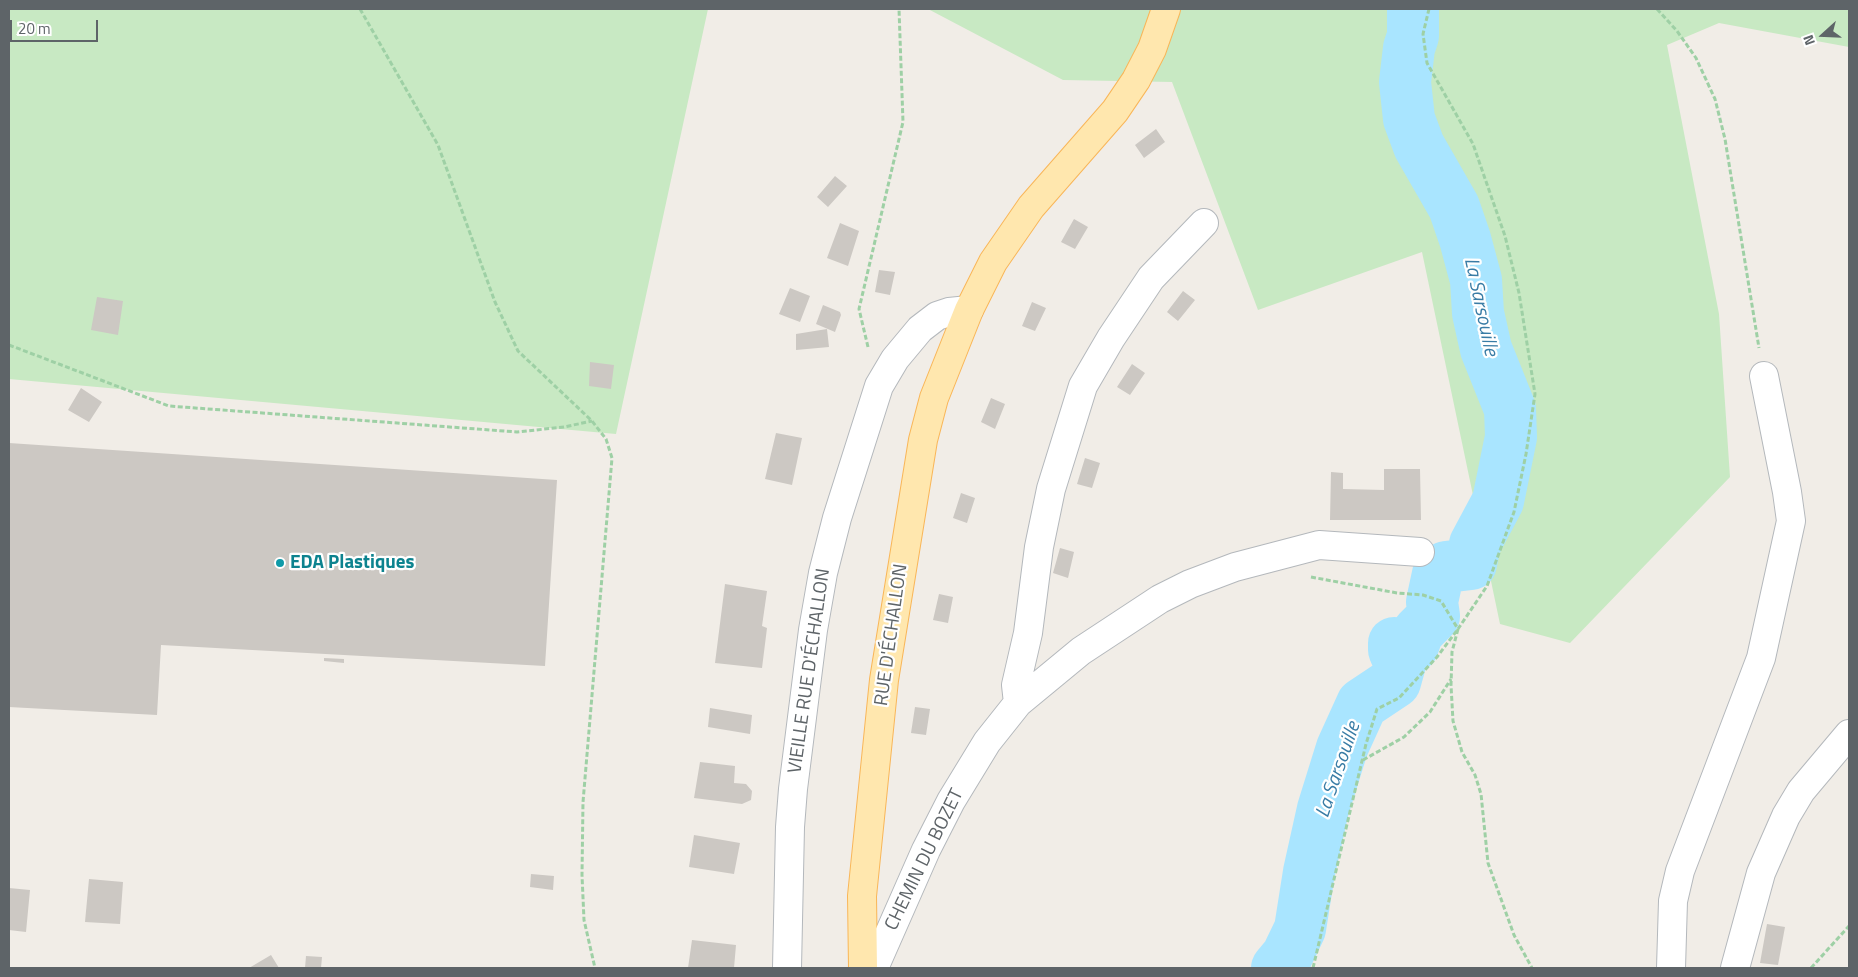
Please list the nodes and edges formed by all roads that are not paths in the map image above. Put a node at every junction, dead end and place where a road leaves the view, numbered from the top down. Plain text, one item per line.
1 (1166, 9) edge
2 (1204, 223) dead end
3 (969, 310) junction
4 (1764, 376) road end
5 (1420, 552) dead end
6 (1018, 703) junction
7 (1849, 734) edge
8 (787, 968) edge
9 (863, 968) edge
10 (874, 968) edge
11 (1671, 968) edge
12 (1735, 968) edge

1 - 3 main road, RUE D'ÉCHALLON
2 - 6 street
3 - 8 street, VIEILLE RUE D'ÉCHALLON
3 - 9 main road, RUE D'ÉCHALLON
4 - 11 street
5 - 6 street, CHEMIN DU BOZET
6 - 10 street, CHEMIN DU BOZET
7 - 12 street

